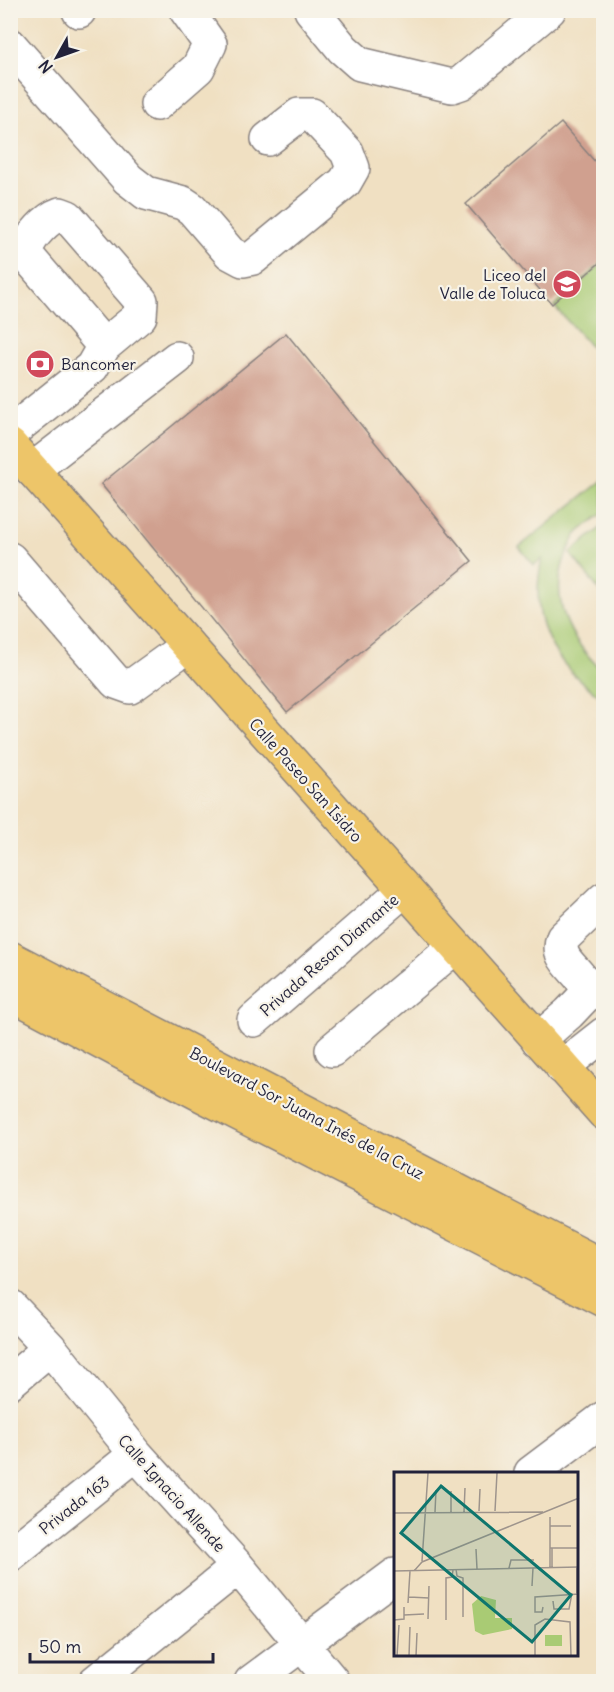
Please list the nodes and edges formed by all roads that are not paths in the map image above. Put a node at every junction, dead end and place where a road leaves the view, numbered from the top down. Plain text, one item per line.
1 (311, 10) edge
2 (549, 10) edge
3 (202, 16) edge
4 (10, 45) edge
5 (157, 104) dead end
6 (268, 140) dead end
7 (104, 346) dead end
8 (177, 358) dead end
9 (10, 433) edge
10 (10, 445) edge
11 (32, 470) junction
12 (10, 560) edge
13 (187, 646) junction
14 (404, 890) junction
15 (603, 899) edge
16 (455, 947) junction
17 (10, 958) edge
18 (10, 993) edge
19 (254, 1020) dead end
20 (603, 1034) edge
21 (538, 1040) junction
22 (333, 1050) dead end
23 (562, 1067) junction
24 (603, 1113) edge
25 (603, 1268) edge
26 (603, 1300) edge
27 (10, 1306) edge
28 (50, 1348) junction
29 (10, 1382) edge
30 (603, 1418) edge
31 (136, 1454) junction
32 (532, 1472) edge
33 (10, 1555) edge
34 (238, 1567) junction
35 (394, 1576) edge
36 (301, 1645) junction
37 (94, 1682) edge
38 (251, 1682) edge
39 (333, 1682) edge

1 - 2 street
3 - 5 street
4 - 6 street
7 - 9 street
8 - 11 street
10 - 11 main road, Calle Paseo San Isidro
11 - 13 main road, Calle Paseo San Isidro
12 - 13 street
13 - 14 main road, Calle Paseo San Isidro
14 - 16 main road, Calle Paseo San Isidro
14 - 19 street, Privada Resan Diamante
15 - 21 street
16 - 21 main road, Calle Paseo San Isidro
16 - 22 street
17 - 25 main road, Boulevard Sor Juana Inés de la Cruz
18 - 26 main road, Boulevard Sor Juana Inés de la Cruz
20 - 23 street
21 - 23 main road, Calle Paseo San Isidro
23 - 24 main road, Calle Paseo San Isidro
27 - 28 street, Calle Ignacio Allende
28 - 29 street
28 - 31 street, Calle Ignacio Allende
30 - 32 street
31 - 33 street, Privada 163
31 - 34 street, Calle Ignacio Allende
34 - 36 street, Calle Ignacio Allende
34 - 37 street
35 - 36 street
36 - 38 street
36 - 39 street, Calle Ignacio Allende

